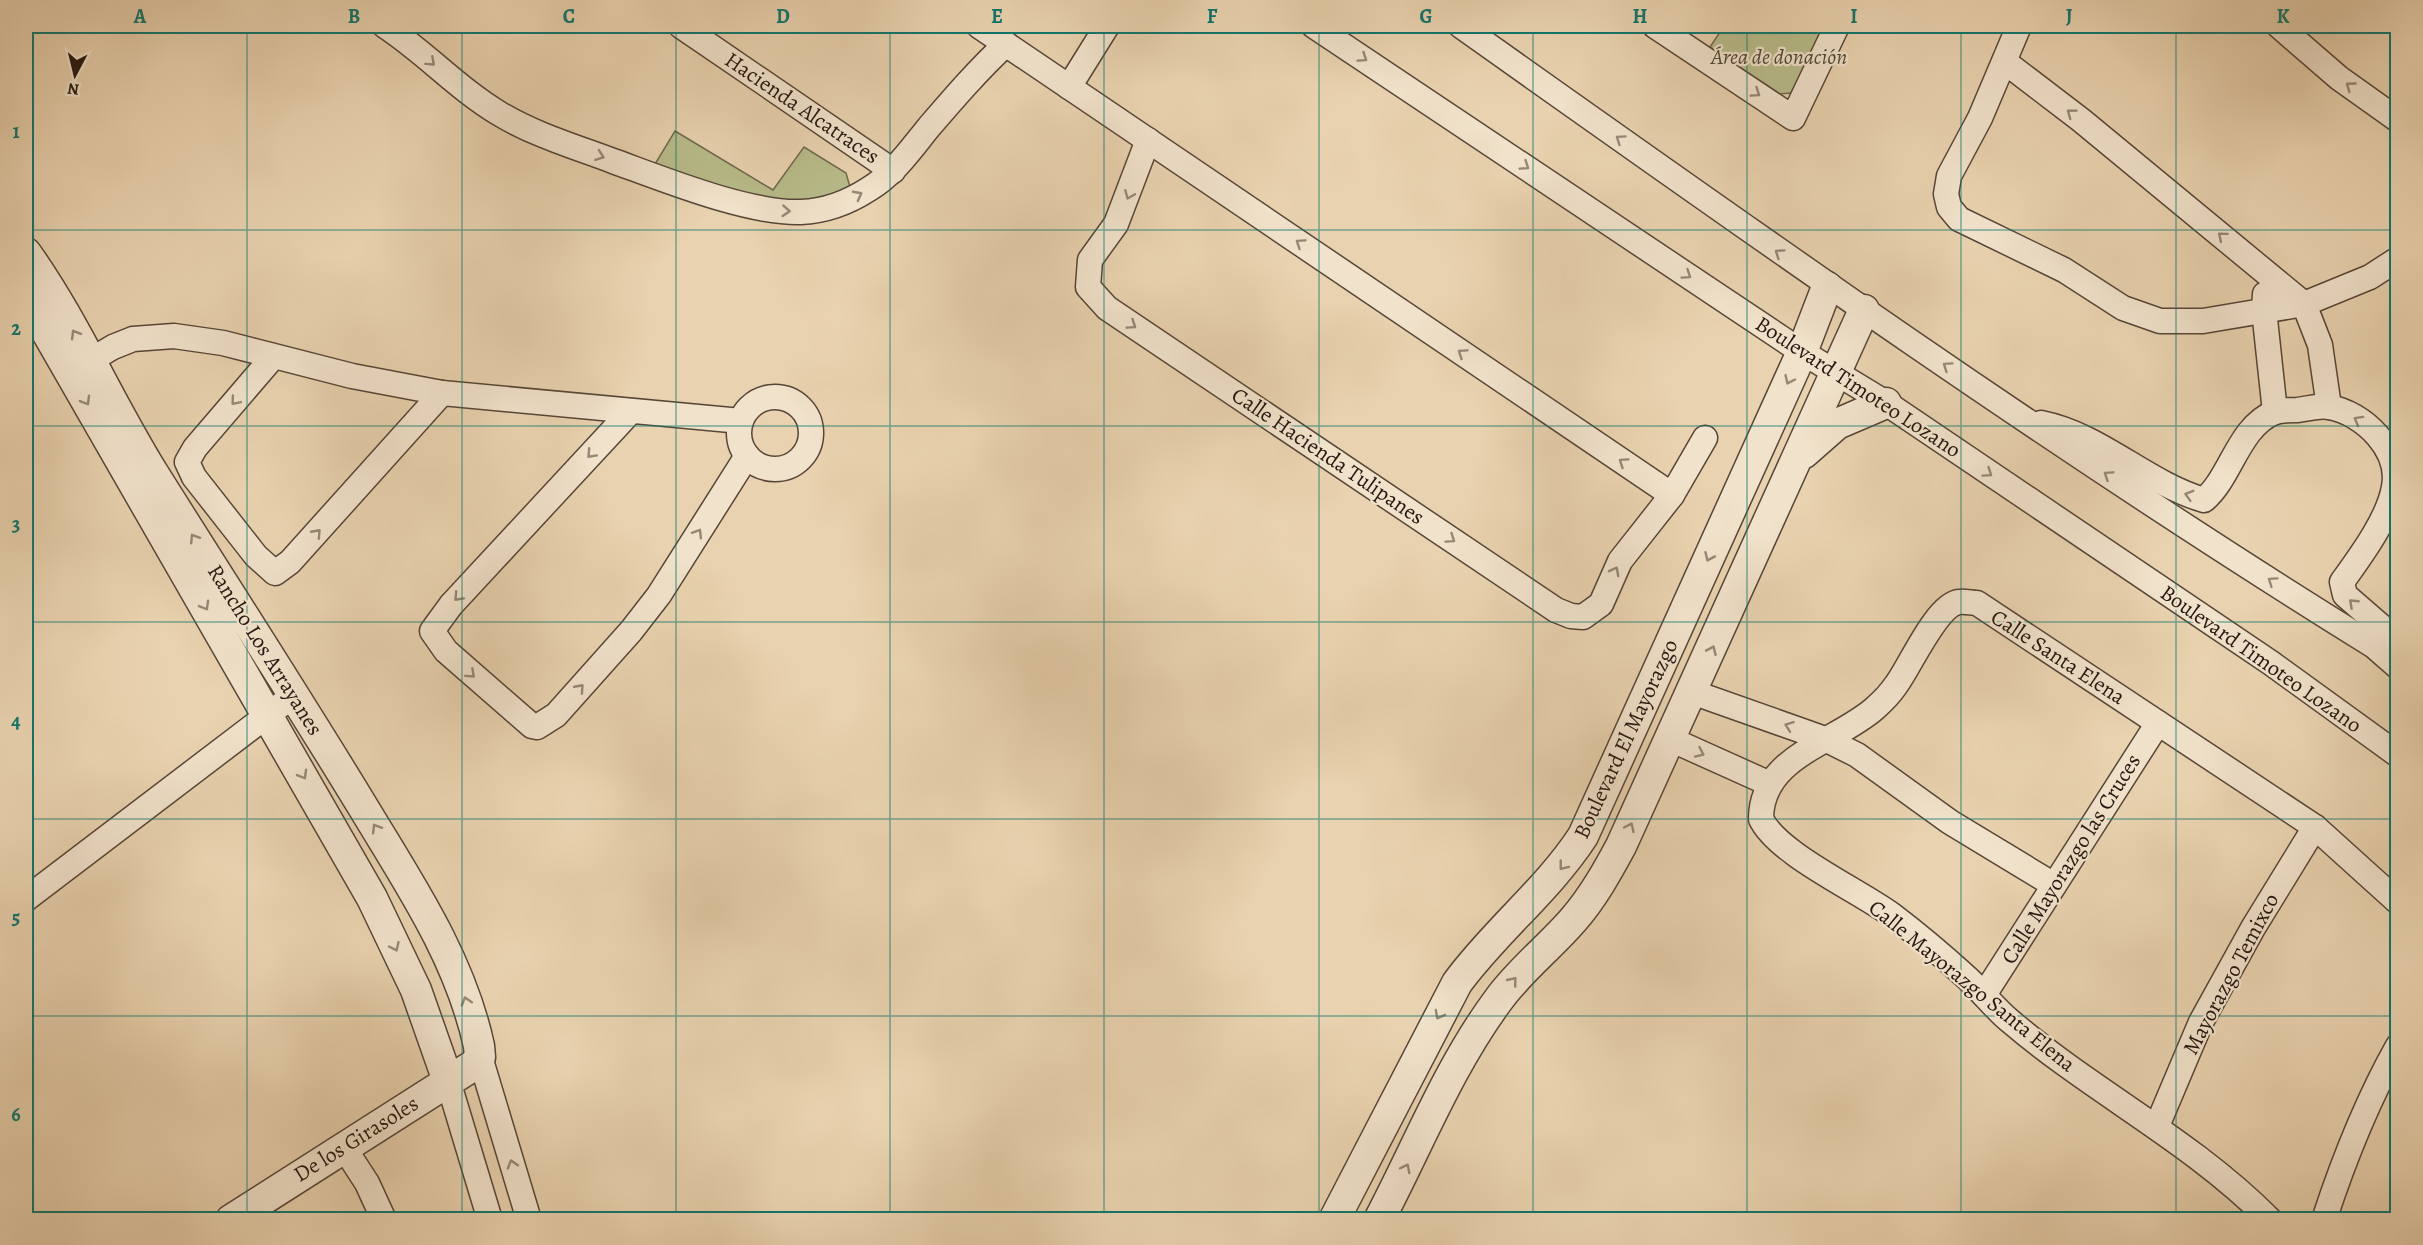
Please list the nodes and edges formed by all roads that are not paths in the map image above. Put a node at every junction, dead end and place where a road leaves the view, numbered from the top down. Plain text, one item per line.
1 (385, 26) edge
2 (681, 26) edge
3 (979, 26) edge
4 (1107, 26) edge
5 (1314, 26) edge
6 (1461, 26) edge
7 (1655, 26) edge
8 (1837, 26) edge
9 (2019, 26) edge
10 (2279, 26) edge
11 (1006, 44) junction
12 (2005, 62) junction
13 (1069, 87) junction
14 (2397, 120) edge
15 (1148, 140) junction
16 (893, 171) junction
17 (26, 253) edge
18 (2397, 259) edge
19 (2267, 274) junction
20 (1827, 286) junction
21 (26, 296) edge
22 (2304, 304) junction
23 (1864, 310) junction
24 (2264, 310) junction
25 (1802, 352) junction
26 (273, 357) junction
27 (91, 360) junction
28 (1834, 371) junction
29 (442, 393) junction
30 (1886, 403) junction
31 (2329, 407) junction
32 (631, 411) junction
33 (2275, 412) junction
34 (2026, 420) junction
35 (741, 421) junction
36 (2390, 437) edge
37 (1704, 438) dead end
38 (747, 456) junction
39 (1798, 459) junction
40 (2396, 487) edge
41 (1672, 495) junction
42 (2397, 640) edge
43 (2397, 667) edge
44 (1692, 692) junction
45 (294, 695) junction
46 (1641, 711) junction
47 (268, 713) junction
48 (2158, 723) junction
49 (1670, 739) junction
50 (1825, 739) junction
51 (2397, 755) edge
52 (1770, 784) junction
53 (1761, 819) joint
54 (2315, 827) junction
55 (2054, 885) junction
56 (26, 899) edge
57 (2397, 902) edge
58 (1984, 995) junction
59 (2397, 1046) edge
60 (480, 1057) junction
61 (448, 1081) junction
62 (2157, 1126) junction
63 (343, 1146) junction
64 (380, 1210) edge
65 (231, 1220) edge
66 (361, 1220) edge
67 (490, 1220) edge
68 (529, 1220) edge
69 (1334, 1220) edge
70 (1379, 1220) edge
71 (2270, 1220) edge
72 (2324, 1220) edge

1 -> 16 street
2 - 16 street, Hacienda Alcatraces
3 - 11 street
4 - 13 street
5 -> 25 street, Boulevard Timoteo Lozano
20 -> 6 street
7 -> 8 street
9 - 12 street
14 -> 10 street
11 - 13 street
11 - 16 street
19 -> 12 street
12 - 24 street
13 - 15 street
41 -> 15 street
15 -> 41 street, Calle Hacienda Tulipanes
27 -> 17 street, Rancho Los Arrayanes
18 - 22 street
19 - 22 street
19 - 24 street
20 - 23 street
20 - 25 street, Boulevard El Mayorazgo
21 -> 47 street, Rancho Los Arrayanes
22 - 24 street
22 - 31 street
23 - 28 street, Boulevard El Mayorazgo
34 -> 23 street
24 - 33 street
25 - 28 street, Boulevard Timoteo Lozano
25 -> 46 street, Boulevard El Mayorazgo
26 - 27 street
26 - 29 street
26 -> 29 street
45 -> 27 street, Rancho Los Arrayanes
28 - 30 street, Boulevard Timoteo Lozano
28 - 39 street, Boulevard El Mayorazgo
29 - 32 street
30 - 39 street
30 -> 51 street, Boulevard Timoteo Lozano
31 - 33 street
36 -> 31 street
32 - 35 street
32 -> 38 street
33 -> 34 street
43 -> 34 street
35 - 38 street
35 - 38 street
36 - 40 street
37 - 41 street, Calle Hacienda Tulipanes
44 -> 39 street, Boulevard El Mayorazgo
42 -> 40 street
44 - 46 street
44 - 49 street, Boulevard El Mayorazgo
50 -> 44 street
45 - 47 street
60 -> 45 street, Rancho Los Arrayanes
46 -> 69 street, Boulevard El Mayorazgo
47 - 56 street
47 -> 61 street, Rancho Los Arrayanes
48 - 50 street, Calle Santa Elena
48 - 54 street, Calle Santa Elena
48 - 55 street, Calle Mayorazgo las Cruces
49 -> 52 street
70 -> 49 street, Boulevard El Mayorazgo
50 - 52 street, Calle Santa Elena
50 - 55 street
52 - 53 street, Calle Santa Elena
53 - 58 street, Calle Mayorazgo Santa Elena
54 - 57 street, Calle Santa Elena
54 - 62 street, Mayorazgo Temixco
55 - 58 street, Calle Mayorazgo las Cruces
58 - 62 street, Calle Mayorazgo Santa Elena
59 - 72 street
60 - 61 street, De los Girasoles
68 -> 60 street
61 - 63 street, De los Girasoles
61 - 67 street
62 - 71 street, Calle Mayorazgo Santa Elena
63 - 64 street
63 - 65 street, De los Girasoles
64 - 66 street

